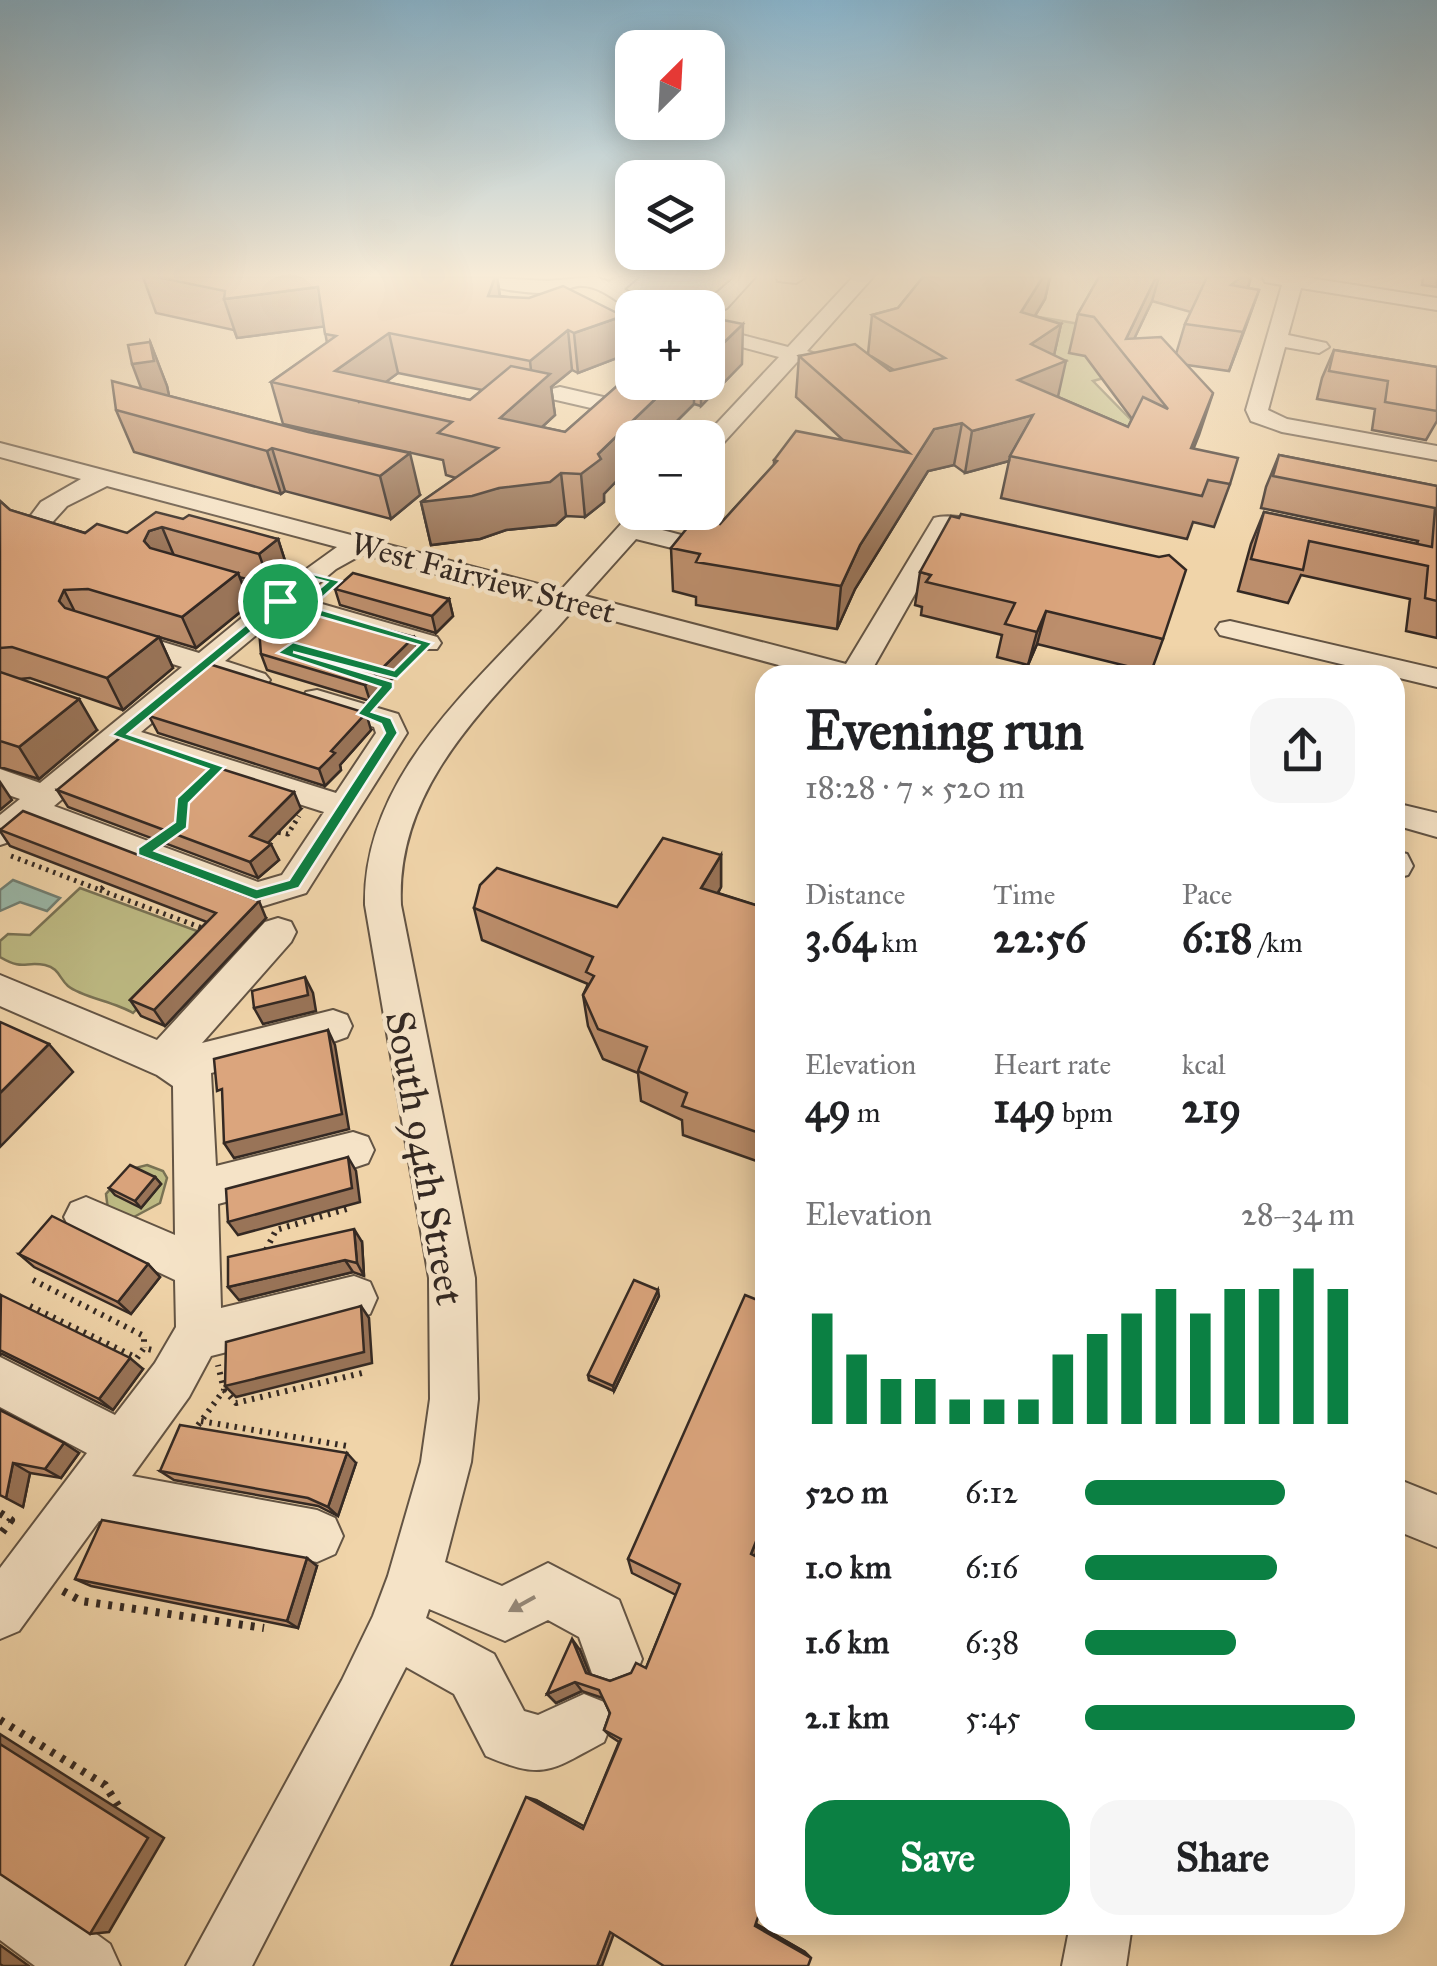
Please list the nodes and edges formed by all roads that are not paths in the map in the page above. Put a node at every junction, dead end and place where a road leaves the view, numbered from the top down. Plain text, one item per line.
1 (778, 369) edge
2 (1269, 369) edge
3 (560, 394) dead end
4 (604, 404) edge
5 (725, 427) edge
6 (0, 450) edge
7 (1437, 454) edge
8 (630, 530) edge
9 (655, 530) edge
10 (1015, 540) edge
11 (676, 541) edge
12 (360, 545) junction
13 (174, 570) edge
14 (568, 599) junction
15 (292, 604) junction
16 (1230, 629) dead end
17 (93, 630) edge
18 (427, 643) road end
19 (203, 664) junction
20 (815, 665) edge
21 (858, 665) edge
22 (1382, 665) edge
23 (1405, 670) edge
24 (1437, 678) edge
25 (91, 714) dead end
26 (122, 731) junction
27 (0, 780) edge
28 (329, 802) junction
29 (37, 806) junction
30 (1405, 817) edge
31 (1437, 825) edge
32 (0, 833) edge
33 (278, 932) dead end
34 (0, 990) edge
35 (333, 1026) dead end
36 (169, 1063) junction
37 (353, 1150) dead end
38 (196, 1190) junction
39 (86, 1216) dead end
40 (198, 1268) junction
41 (354, 1298) dead end
42 (187, 1344) junction
43 (0, 1381) edge
44 (123, 1446) junction
45 (88, 1493) junction
46 (1405, 1508) edge
47 (1437, 1521) edge
48 (317, 1536) dead end
49 (415, 1576) junction
50 (0, 1612) edge
51 (394, 1631) junction
52 (614, 1660) dead end
53 (584, 1722) dead end
54 (0, 1902) edge
55 (1099, 1935) edge
56 (88, 1966) edge
57 (218, 1966) edge
58 (1094, 1966) edge

1 - 5 street
2 - 7 street
3 - 4 street
6 - 12 street, West Fairview Street
8 - 14 street, South 94th Street
9 - 11 street
10 - 21 street
12 - 14 street, West Fairview Street
12 - 15 street
13 - 15 street
14 - 20 street, West Fairview Street
14 - 49 street, South 94th Street
15 - 18 street
15 - 19 street
16 - 22 street
17 - 19 street
19 - 26 street
19 - 28 street
23 - 24 street
25 - 26 street
26 - 28 street
26 - 29 street
27 - 29 street
28 - 29 street
29 - 32 street
30 - 31 street
33 - 36 street
34 - 36 street
35 - 36 street
36 - 38 street
37 - 38 street
38 - 40 street
39 - 40 street
40 - 42 street
41 - 42 street
42 - 44 street
43 - 44 street
44 - 45 street
45 - 48 street
45 - 50 street
46 - 47 street
49 - 51 street, South 94th Street
52 -> 49 street
51 - 53 street
51 - 57 street, South 94th Street
54 - 56 street
55 - 58 street

